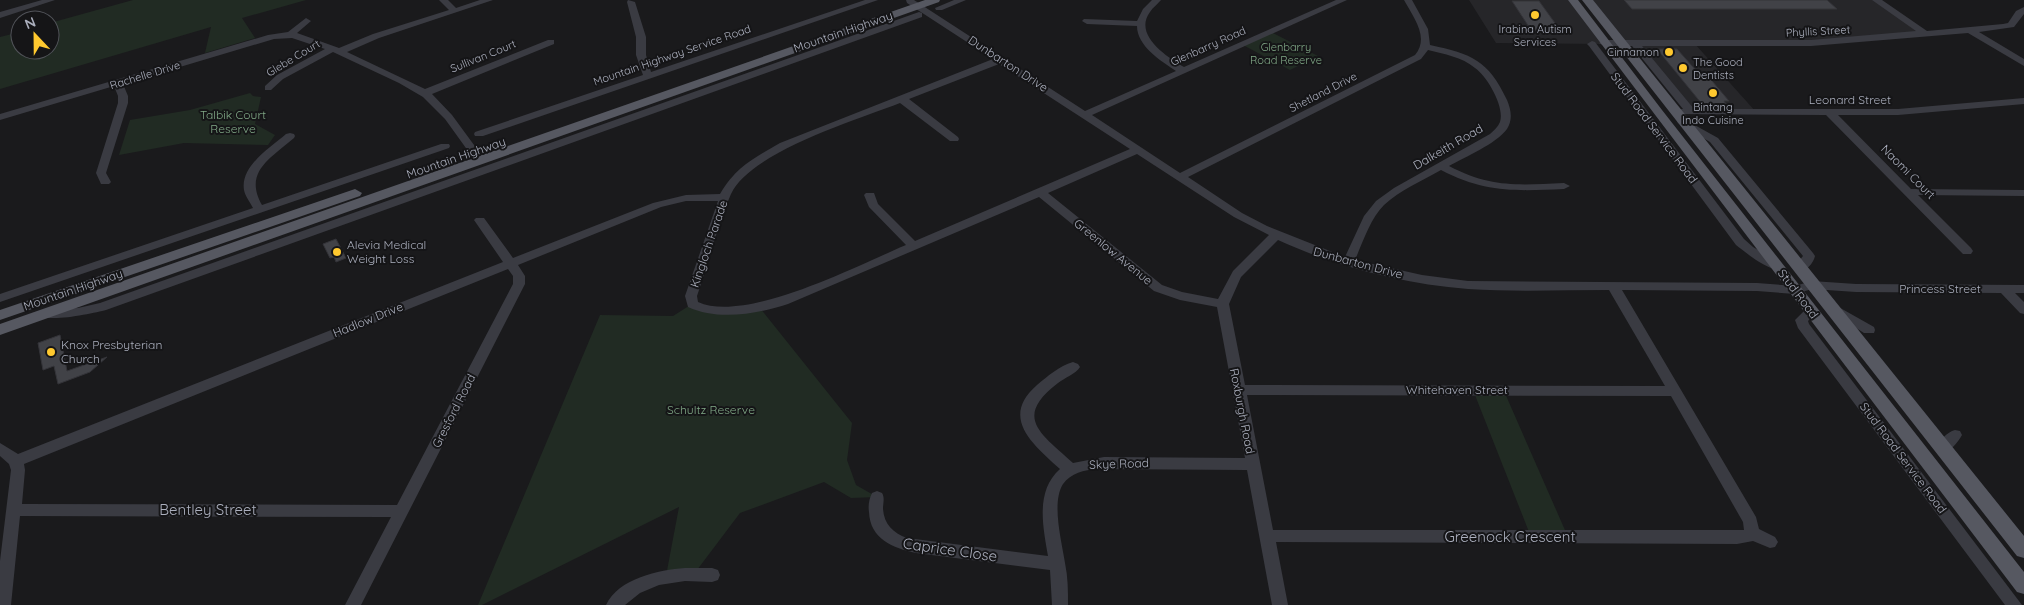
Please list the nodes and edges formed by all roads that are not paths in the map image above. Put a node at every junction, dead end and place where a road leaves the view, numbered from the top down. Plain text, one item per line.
1 (51, 0) edge
2 (444, 0) edge
3 (489, 0) edge
4 (874, 0) edge
5 (962, 0) edge
6 (1157, 0) edge
7 (1343, 0) edge
8 (1408, 0) edge
9 (1573, 0) edge
10 (1587, 0) edge
11 (1876, 0) edge
12 (39, 2) edge
13 (629, 2) edge
14 (937, 4) edge
15 (915, 5) edge
16 (2024, 10) edge
17 (454, 11) junction
18 (1582, 12) junction
19 (1597, 12) junction
20 (0, 15) edge
21 (306, 21) dead end
22 (1087, 21) dead end
23 (1141, 24) junction
24 (872, 27) junction
25 (1970, 30) junction
26 (291, 34) junction
27 (812, 34) junction
28 (1926, 34) junction
29 (836, 35) junction
30 (551, 42) dead end
31 (1620, 43) junction
32 (1635, 43) junction
33 (1600, 46) junction
34 (1426, 48) junction
35 (335, 51) junction
36 (1000, 60) junction
37 (2024, 63) edge
38 (1183, 71) junction
39 (648, 77) junction
40 (118, 84) junction
41 (268, 88) dead end
42 (425, 93) junction
43 (902, 99) junction
44 (2024, 101) edge
45 (1830, 113) junction
46 (1084, 115) junction
47 (1683, 115) junction
48 (0, 118) edge
49 (479, 134) dead end
50 (290, 136) dead end
51 (954, 139) dead end
52 (446, 146) dead end
53 (1138, 150) junction
54 (477, 156) junction
55 (1440, 166) junction
56 (1180, 178) junction
57 (105, 182) dead end
58 (1564, 186) dead end
59 (1040, 192) junction
60 (1908, 192) junction
61 (2024, 192) edge
62 (870, 195) dead end
63 (724, 197) junction
64 (260, 209) junction
65 (480, 220) dead end
66 (1276, 235) junction
67 (914, 246) junction
68 (1967, 251) dead end
69 (1348, 262) junction
70 (172, 263) junction
71 (510, 264) junction
72 (1779, 269) junction
73 (1812, 285) junction
74 (1612, 286) junction
75 (1757, 288) junction
76 (1856, 288) junction
77 (2004, 289) junction
78 (2024, 289) edge
79 (1795, 290) junction
80 (0, 298) edge
81 (1223, 304) junction
82 (1821, 306) junction
83 (1851, 309) dead end
84 (2024, 310) edge
85 (44, 314) junction
86 (0, 316) edge
87 (0, 330) edge
88 (1073, 367) dead end
89 (1238, 390) junction
90 (1675, 391) junction
91 (0, 448) edge
92 (16, 460) junction
93 (1252, 464) junction
94 (1070, 469) junction
95 (877, 496) dead end
96 (14, 510) junction
97 (402, 511) junction
98 (1752, 532) junction
99 (1267, 536) junction
100 (1770, 542) dead end
101 (2024, 550) edge
102 (1058, 564) junction
103 (712, 575) dead end
104 (2024, 586) edge
105 (3, 605) edge
106 (353, 605) edge
107 (614, 605) edge
108 (1060, 605) edge
109 (1280, 605) edge
110 (2014, 605) edge

1 - 12 street
2 - 17 street
3 - 17 street, Glebe Court
4 - 39 street, Mountain Highway Service Road
5 - 14 street
6 - 23 street
7 - 38 street, Glenbarry Road
8 - 34 street
9 - 18 main road, Stud Road
10 - 19 main road, Stud Road
11 - 28 street
12 - 20 street
13 - 39 street
14 - 15 main road, Mountain Highway
15 - 24 main road, Mountain Highway
15 - 27 main road, Mountain Highway
15 - 36 street, Dunbarton Drive
16 - 25 street, Phyllis Street
17 - 35 street, Glebe Court
18 - 19 main road
18 - 33 main road, Stud Road
19 - 31 main road, Stud Road
21 - 26 street, Rachelle Drive
22 - 23 street
23 - 38 street
24 - 29 main road, Mountain Highway
24 - 85 street, Mountain Highway
25 - 28 street, Phyllis Street
25 - 37 street
26 - 35 street
26 - 40 street, Rachelle Drive
27 - 29 main road
27 - 54 main road, Mountain Highway
28 - 32 street, Phyllis Street
29 - 54 main road, Mountain Highway
30 - 42 street, Sullivan Court
31 - 32 street, Phyllis Street
31 - 33 street, Phyllis Street
31 - 47 main road, Stud Road
32 - 47 street
33 - 72 main road, Stud Road
33 - 72 street, Stud Road Service Road
34 - 55 street, Dalkeith Road
34 - 56 street, Shetland Drive
35 - 41 street, Glebe Court
35 - 42 street
36 - 43 street, Kingloch Parade
36 - 46 street, Dunbarton Drive
38 - 46 street, Glenbarry Road
39 - 49 street, Mountain Highway Service Road
40 - 48 street, Rachelle Drive
40 - 57 street
42 - 54 street
43 - 51 street
43 - 63 street, Kingloch Parade
44 - 45 street, Leonard Street
45 - 47 street, Leonard Street
45 - 60 street, Naomi Court
46 - 53 street, Dunbarton Drive
47 - 73 main road, Stud Road
50 - 64 street
52 - 64 street, Mountain Highway
53 - 56 street, Dunbarton Drive
53 - 59 street, Kingloch Parade
54 - 70 main road, Mountain Highway
55 - 58 street
55 - 69 street, Dalkeith Road
56 - 66 street, Dunbarton Drive
59 - 67 street, Kingloch Parade
59 - 81 street, Greenlow Avenue
60 - 61 street
60 - 68 street, Naomi Court
62 - 67 street
63 - 67 street, Kingloch Parade
63 - 71 street, Hadlow Drive
64 - 80 street, Mountain Highway
65 - 71 street, Gresford Road
66 - 69 street, Dunbarton Drive
66 - 81 street
69 - 74 street, Dunbarton Drive
70 - 85 main road, Mountain Highway
70 - 86 main road, Mountain Highway
71 - 92 street, Hadlow Drive
71 - 97 street, Gresford Road
72 - 75 street
72 - 79 main road, Stud Road
73 - 76 street, Princess Street
73 - 79 street, Dunbarton Drive
73 - 82 main road, Stud Road
74 - 75 street, Dunbarton Drive
74 - 90 street
75 - 79 street, Dunbarton Drive
76 - 77 street, Princess Street
76 - 82 street, Princess Street
77 - 78 street, Princess Street
77 - 84 street
79 - 82 main road, Stud Road
81 - 89 street, Roxburgh Road
82 - 83 street
82 - 101 main road, Stud Road
82 - 104 main road, Stud Road
82 - 110 street, Stud Road Service Road
85 - 87 main road, Mountain Highway
88 - 94 street
89 - 90 street, Whitehaven Street
89 - 93 street, Roxburgh Road
90 - 98 street
91 - 92 street
92 - 96 street
93 - 94 street, Skye Road
93 - 99 street, Roxburgh Road
94 - 102 street
95 - 102 street, Caprice Close
96 - 97 street, Bentley Street
96 - 105 street
97 - 106 street, Gresford Road
98 - 99 street, Greenock Crescent
98 - 100 street
99 - 109 street, Roxburgh Road
102 - 108 street
103 - 107 street

